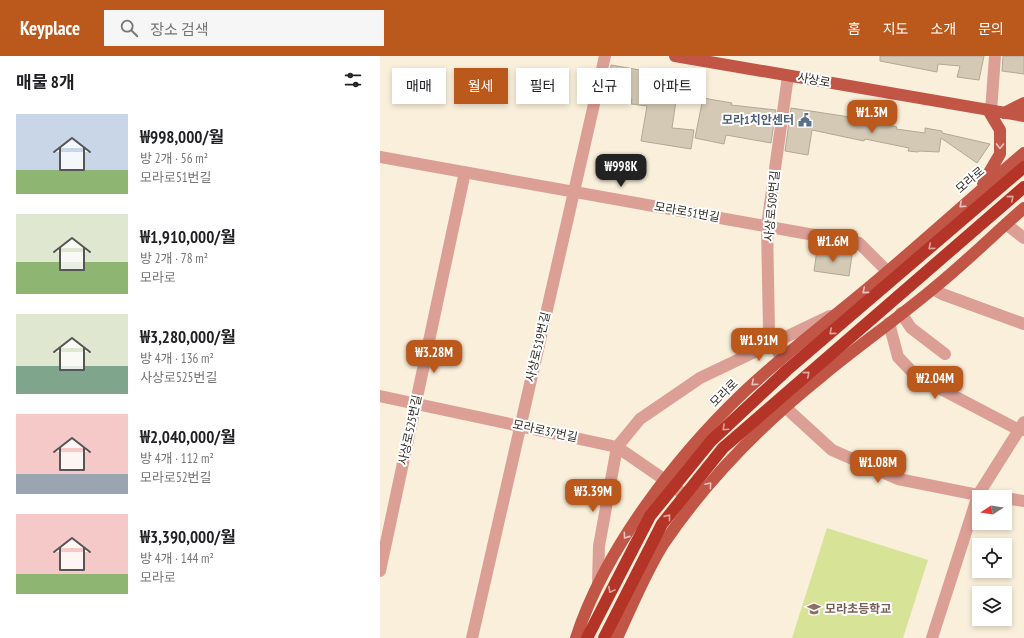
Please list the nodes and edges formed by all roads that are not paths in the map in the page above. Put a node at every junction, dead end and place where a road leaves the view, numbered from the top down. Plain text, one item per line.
1 (605, 56) edge
2 (675, 56) edge
3 (995, 56) edge
4 (788, 76) junction
5 (1024, 103) edge
6 (990, 110) junction
7 (1004, 113) junction
8 (1024, 116) edge
9 (1024, 153) edge
10 (380, 157) edge
11 (1024, 167) edge
12 (465, 172) junction
13 (1024, 187) edge
14 (979, 190) junction
15 (574, 192) junction
16 (1024, 208) edge
17 (1006, 224) junction
18 (767, 226) junction
19 (1024, 238) edge
20 (888, 272) junction
21 (933, 289) junction
22 (840, 312) junction
23 (901, 313) junction
24 (889, 323) junction
25 (1024, 324) edge
26 (774, 342) junction
27 (945, 354) dead end
28 (781, 359) junction
29 (380, 396) edge
30 (416, 404) junction
31 (785, 407) junction
32 (520, 426) junction
33 (1022, 428) edge
34 (617, 447) junction
35 (665, 480) junction
36 (981, 490) edge
37 (972, 494) edge
38 (1012, 499) edge
39 (1024, 501) edge
40 (695, 503) junction
41 (972, 514) edge
42 (380, 571) edge
43 (598, 583) junction
44 (472, 638) edge
45 (576, 638) edge
46 (587, 638) edge
47 (604, 638) edge
48 (617, 638) edge
49 (932, 638) edge

1 - 15 street, 사상로519번길
2 - 4 main road, 사상로
3 - 6 street
4 - 6 main road, 사상로
4 - 18 street, 사상로509번길
5 - 7 main road
6 - 7 main road, 사상로
6 -> 14 main road
7 - 8 main road, 사상로
9 - 14 main road, 모라로
10 - 12 street, 모라로51번길
11 -> 46 highway, 모라로, bridge
12 - 15 street, 모라로51번길
12 - 30 street, 사상로525번길
47 -> 13 highway, bridge
14 -> 20 main road, 모라로
15 - 18 street, 모라로51번길
15 - 32 street, 사상로519번길
16 - 17 main road
17 - 19 street
17 - 21 main road
18 - 20 street, 모라로51번길
18 - 26 street, 사상로509번길
20 -> 22 main road, 모라로
21 - 23 main road
21 - 25 street
22 - 26 street
22 - 28 main road, 모라로
23 - 24 main road
23 - 27 street
24 - 31 main road
24 - 33 street
26 - 28 street, 사상로509번길
26 - 34 street
28 -> 35 main road, 모라로
29 - 30 street, 모라로37번길
30 - 32 street, 모라로37번길
30 - 42 street, 사상로525번길
31 - 37 street
40 -> 31 main road
32 - 34 street, 모라로37번길
32 - 44 street, 사상로519번길
33 - 36 street
34 - 35 street, 모라로37번길
34 - 43 street
35 - 40 street, 모라로37번길
35 -> 43 main road, 모라로
38 - 39 street
40 - 48 main road
41 - 49 street
43 - 45 main road, 모라로

